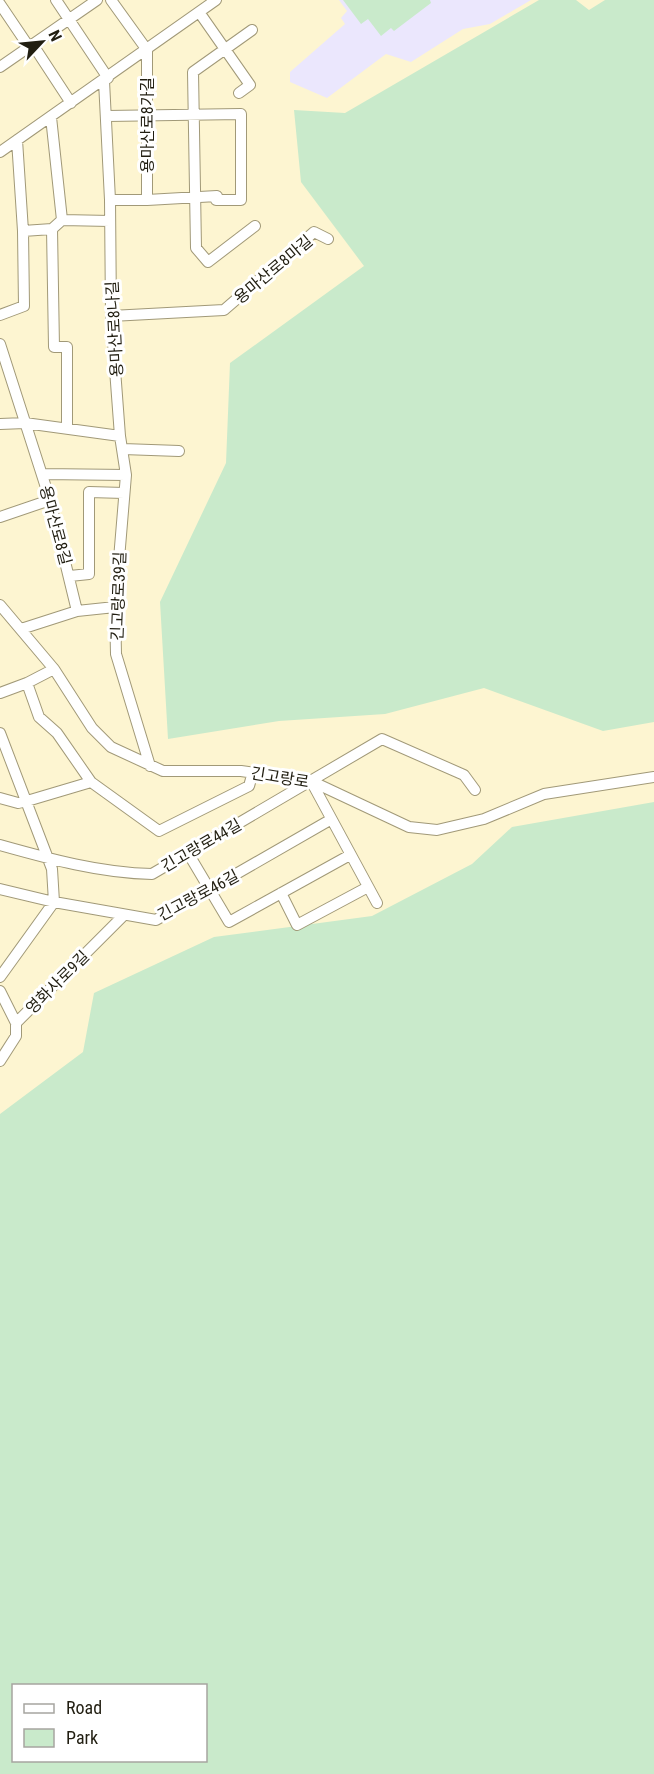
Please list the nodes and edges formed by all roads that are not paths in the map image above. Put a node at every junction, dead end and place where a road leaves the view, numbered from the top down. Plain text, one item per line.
1 (56, 0) edge
2 (97, 0) edge
3 (111, 0) edge
4 (216, 0) edge
5 (2, 12) edge
6 (199, 12) junction
7 (69, 20) junction
8 (252, 30) dead end
9 (31, 46) junction
10 (225, 49) junction
11 (147, 50) junction
12 (0, 67) edge
13 (106, 79) junction
14 (239, 93) dead end
15 (71, 103) junction
16 (193, 115) junction
17 (106, 116) junction
18 (146, 116) junction
19 (51, 117) junction
20 (17, 140) junction
21 (0, 152) edge
22 (195, 197) junction
23 (110, 200) junction
24 (147, 200) junction
25 (62, 220) junction
26 (110, 221) junction
27 (255, 225) dead end
28 (52, 229) junction
29 (22, 231) junction
30 (328, 239) dead end
31 (0, 315) edge
32 (111, 316) junction
33 (0, 344) edge
34 (25, 423) junction
35 (0, 424) edge
36 (67, 429) junction
37 (120, 436) junction
38 (123, 449) junction
39 (179, 451) dead end
40 (42, 474) junction
41 (126, 475) junction
42 (124, 493) junction
43 (50, 500) junction
44 (0, 518) edge
45 (70, 576) junction
46 (0, 605) edge
47 (115, 607) junction
48 (77, 611) junction
49 (21, 629) junction
50 (54, 669) junction
51 (27, 683) junction
52 (0, 693) edge
53 (0, 733) edge
54 (150, 766) junction
55 (253, 772) junction
56 (654, 777) edge
57 (311, 780) junction
58 (91, 782) junction
59 (475, 790) dead end
60 (0, 798) edge
61 (27, 801) junction
62 (330, 820) junction
63 (0, 845) edge
64 (188, 853) junction
65 (350, 855) junction
66 (48, 859) junction
67 (368, 888) junction
68 (0, 889) edge
69 (210, 890) junction
70 (281, 893) junction
71 (54, 902) junction
72 (376, 903) dead end
73 (124, 915) junction
74 (0, 976) edge
75 (0, 991) edge
76 (0, 1015) edge
77 (16, 1023) junction
78 (0, 1061) edge

1 - 7 street
2 - 7 street
3 - 11 street
4 - 6 street, 용마산로8가길
5 - 9 street
6 - 10 street
6 - 11 street, 용마산로8가길
7 - 9 street
7 - 13 street
8 - 10 street
9 - 12 street
9 - 15 street
10 - 14 street
10 - 16 street
11 - 13 street, 용마산로8가길
11 - 18 street, 용마산로8가길
13 - 15 street, 용마산로8가길
13 - 17 street, 용마산로8나길
15 - 19 street, 용마산로8가길
16 - 18 street
16 - 22 street
16 - 22 street
17 - 18 street
17 - 23 street, 용마산로8나길
18 - 24 street, 용마산로8가길
19 - 20 street, 용마산로8가길
19 - 25 street
20 - 21 street, 용마산로8가길
20 - 29 street
22 - 24 street
22 - 27 street
23 - 24 street
23 - 26 street, 용마산로8나길
25 - 26 street
25 - 28 street
26 - 32 street, 용마산로8나길
28 - 29 street
28 - 36 street
29 - 31 street
30 - 32 street, 용마산로8마길
32 - 37 street, 용마산로8나길
33 - 34 street, 용마산로8길
34 - 35 street
34 - 36 street
34 - 40 street, 용마산로8길
36 - 37 street
37 - 38 street, 긴고랑로39길
38 - 39 street
38 - 41 street, 긴고랑로39길
40 - 41 street, 용마산로8길
40 - 43 street, 용마산로8길
41 - 42 street, 긴고랑로39길
42 - 45 street, 용마산로8길
42 - 47 street, 긴고랑로39길
43 - 44 street
43 - 45 street, 용마산로8길
45 - 48 street, 용마산로8길
46 - 49 street, 긴고랑로
47 - 48 street
47 - 54 street, 긴고랑로39길
48 - 49 street
49 - 50 street, 긴고랑로
50 - 51 street
50 - 54 street, 긴고랑로
51 - 52 street
51 - 58 street
53 - 61 street
54 - 55 street, 긴고랑로
55 - 57 street, 긴고랑로
55 - 58 street
56 - 57 street, 긴고랑로
57 - 59 street, 긴고랑로44길
57 - 62 street
57 - 64 street, 긴고랑로44길
58 - 61 street
60 - 61 street
61 - 66 street
62 - 65 street
62 - 69 street, 긴고랑로46길
63 - 66 street, 긴고랑로44길
64 - 66 street, 긴고랑로44길
64 - 69 street
65 - 67 street
65 - 70 street
66 - 71 street
67 - 70 street
67 - 72 street
68 - 71 street, 긴고랑로46길
69 - 70 street
69 - 73 street, 긴고랑로46길
71 - 73 street, 긴고랑로46길
71 - 74 street
73 - 77 street, 영화사로9길
75 - 77 street, 영화사로9길
76 - 77 street
77 - 78 street

